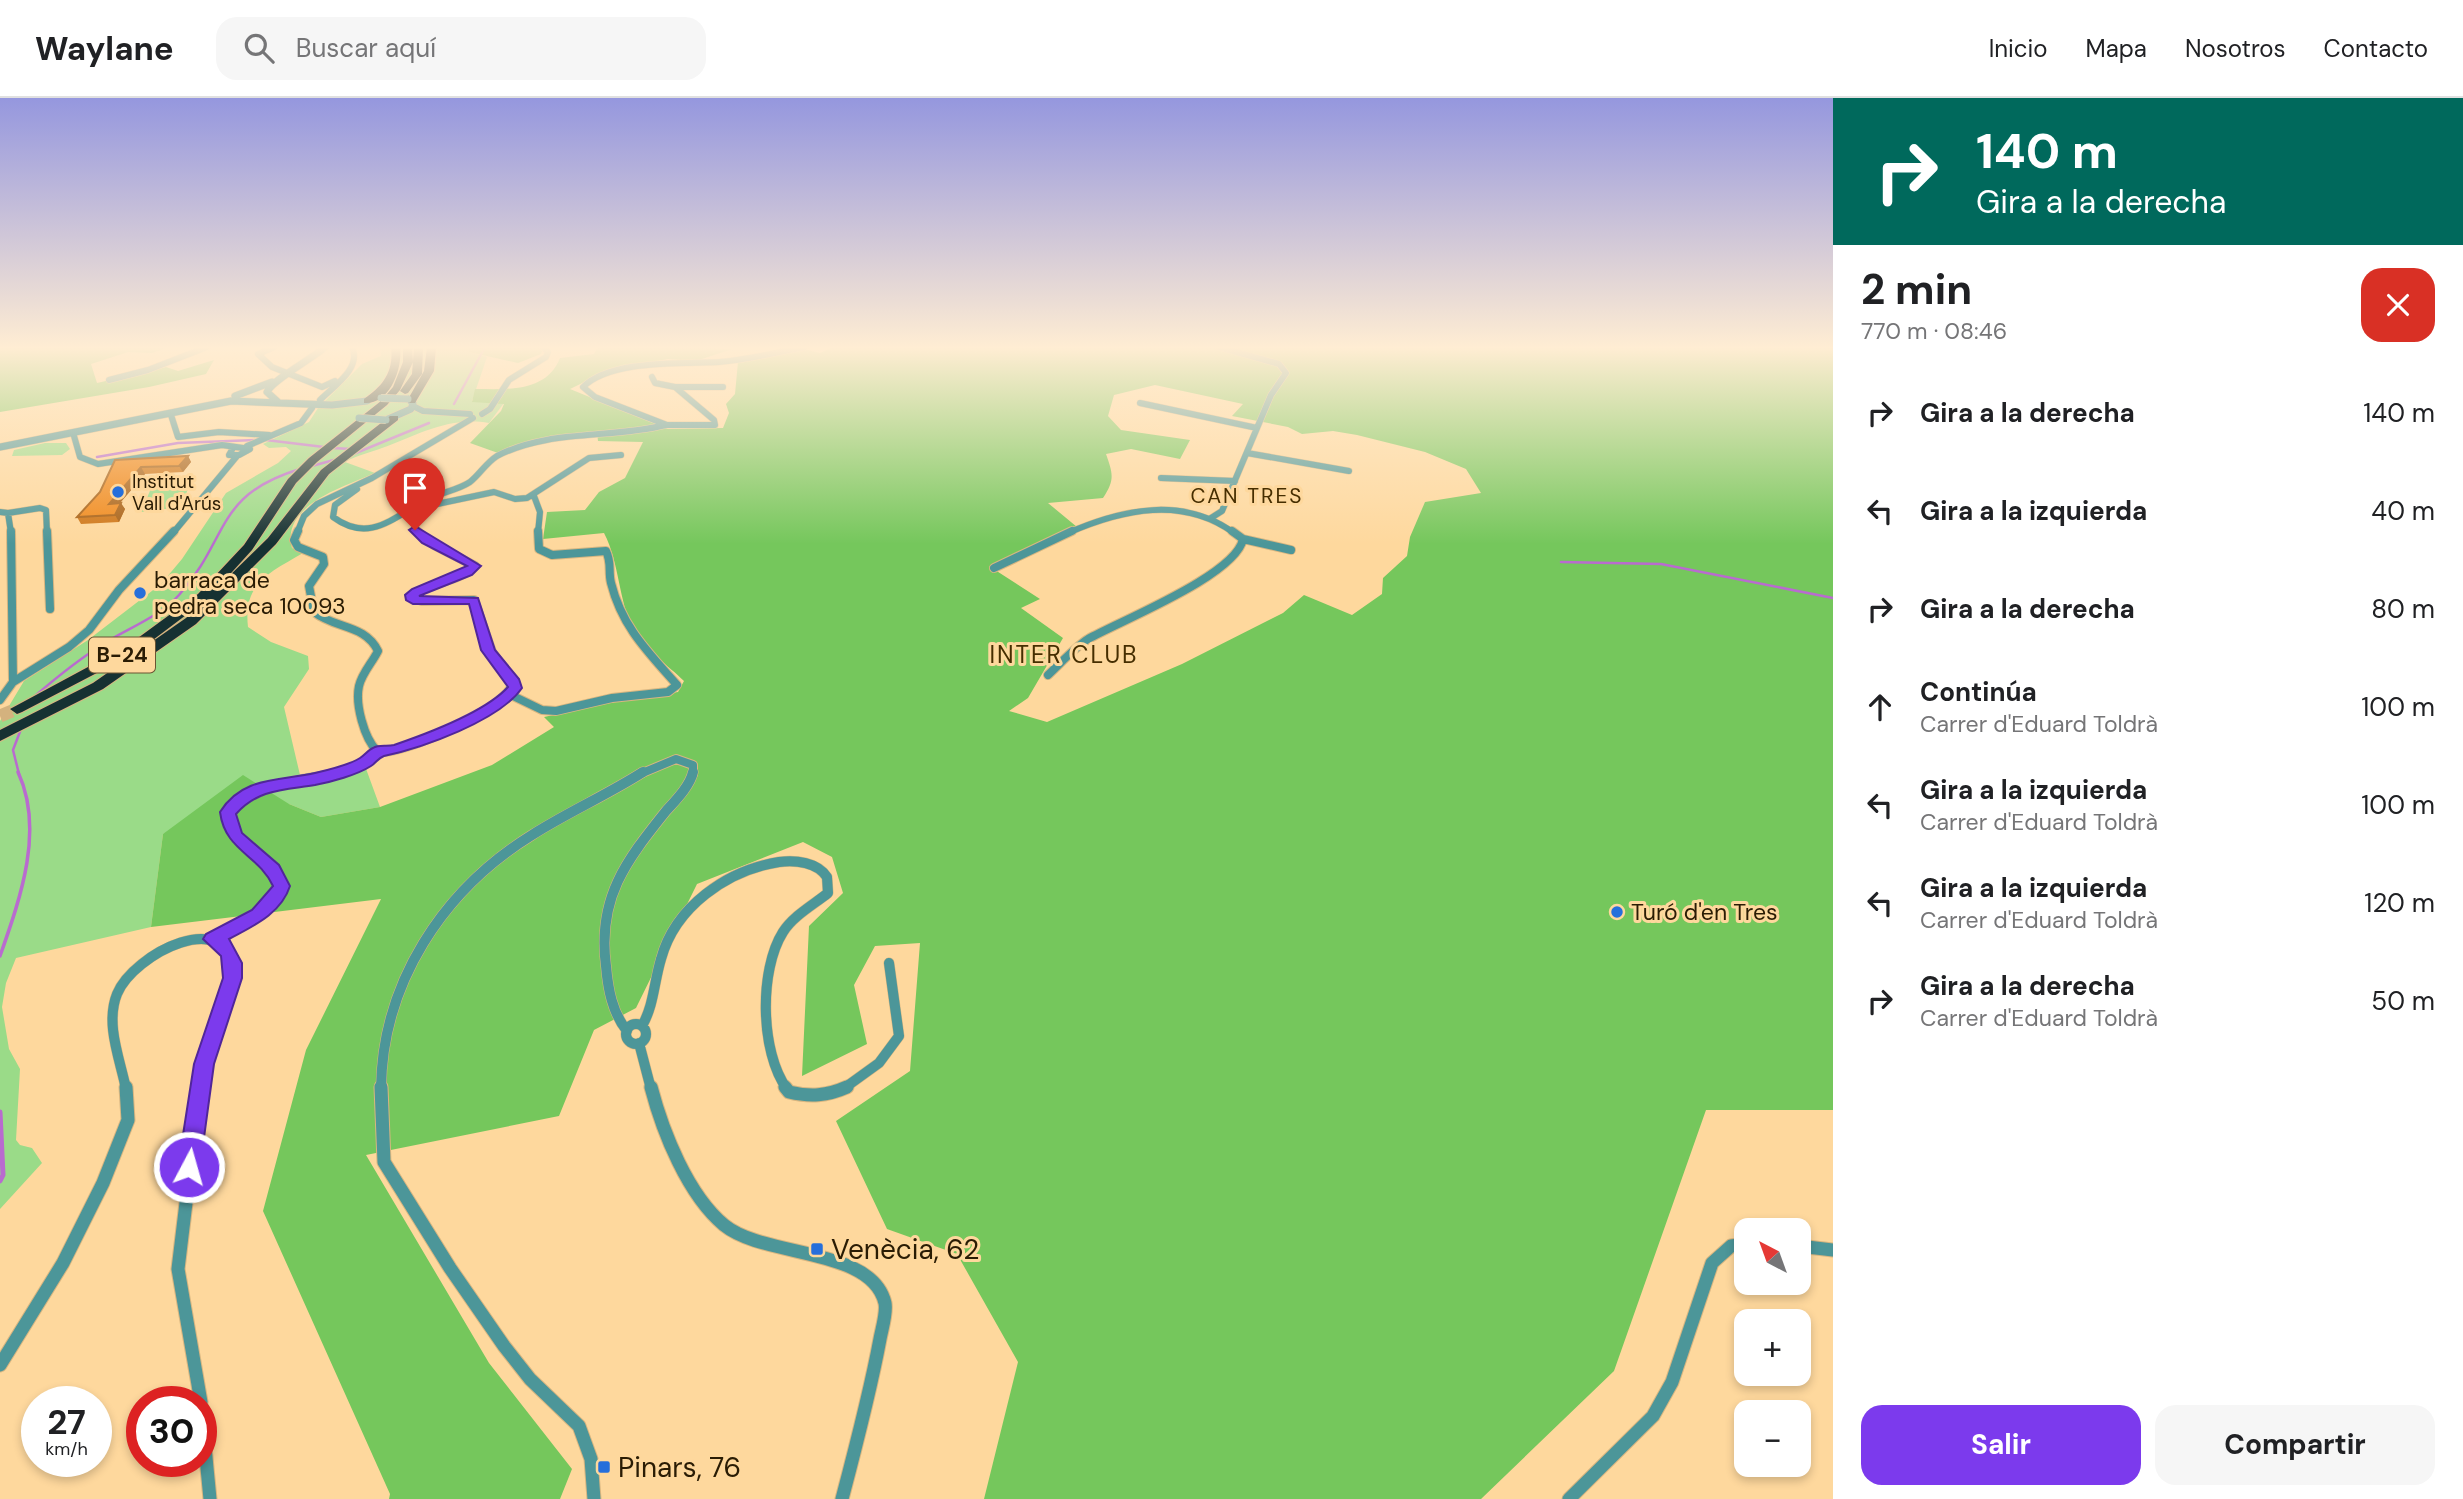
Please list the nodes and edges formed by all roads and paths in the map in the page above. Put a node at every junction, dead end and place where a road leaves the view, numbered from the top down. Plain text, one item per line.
1 (181, 412) edge
2 (309, 412) edge
3 (350, 412) edge
4 (372, 412) edge
5 (384, 412) edge
6 (400, 412) edge
7 (420, 412) edge
8 (440, 412) edge
9 (485, 412) edge
10 (635, 412) edge
11 (705, 412) edge
12 (1184, 412) edge
13 (1264, 412) edge
14 (171, 415) junction
15 (356, 415) junction
16 (472, 416) junction
17 (395, 417) junction
18 (667, 425) junction
19 (1257, 428) junction
20 (82, 431) junction
21 (62, 435) junction
22 (74, 436) junction
23 (268, 436) junction
24 (0, 447) edge
25 (235, 452) junction
26 (1247, 453) junction
27 (621, 455) dead end
28 (1349, 471) dead end
29 (372, 478) junction
30 (1161, 478) dead end
31 (1235, 481) junction
32 (534, 496) junction
33 (411, 509) junction
34 (4, 512) edge
35 (1211, 518) junction
36 (254, 537) junction
37 (1243, 539) junction
38 (1291, 550) dead end
39 (994, 568) dead end
40 (241, 573) junction
41 (50, 609) dead end
42 (1048, 675) dead end
43 (13, 682) junction
44 (511, 695) junction
45 (0, 700) edge
46 (17, 709) tunnel mouth
47 (0, 736) edge
48 (377, 751) junction
49 (212, 939) junction
50 (889, 963) dead end
51 (642, 1026) junction
52 (627, 1031) junction
53 (639, 1042) junction
54 (1734, 1246) edge
55 (1811, 1247) edge
56 (1833, 1250) edge
57 (0, 1365) edge
58 (198, 1386) edge
59 (208, 1477) edge
60 (210, 1499) edge
61 (594, 1499) edge
62 (842, 1499) edge
63 (1569, 1499) edge

1 - 14 street
2 - 23 street
3 - 15 street
4 - 36 highway, B-24
5 - 40 highway, B-24
6 - 17 street
7 - 17 street
8 - 16 street
9 - 16 street
10 - 18 street
11 - 18 street
12 - 19 street
13 - 19 street
14 - 20 street
14 - 23 street
15 - 17 street, bridge
15 - 36 highway
16 - 29 street
17 - 40 highway
18 - 33 street
19 - 26 street
20 - 21 street
20 - 22 street
21 - 22 street
21 - 24 street
22 - 25 street
23 - 25 street
25 - 43 street
26 - 28 street
26 - 31 street
27 - 32 street
29 - 33 street
29 - 48 street
30 - 31 street
31 - 35 street
32 - 33 street
32 - 44 street
33 - 44 street
34 - 41 street
34 - 43 street
35 - 37 street
35 - 39 street
36 - 46 highway, B-24
37 - 38 street
37 - 42 street
40 - 47 highway, B-24
43 - 45 street
44 - 48 street
48 - 49 street
49 - 57 street
49 - 58 street
50 - 51 street
51 - 52 street
51 - 53 street
52 - 53 street
52 - 61 street
53 - 62 street
54 - 63 street
55 - 56 street
59 - 60 street

